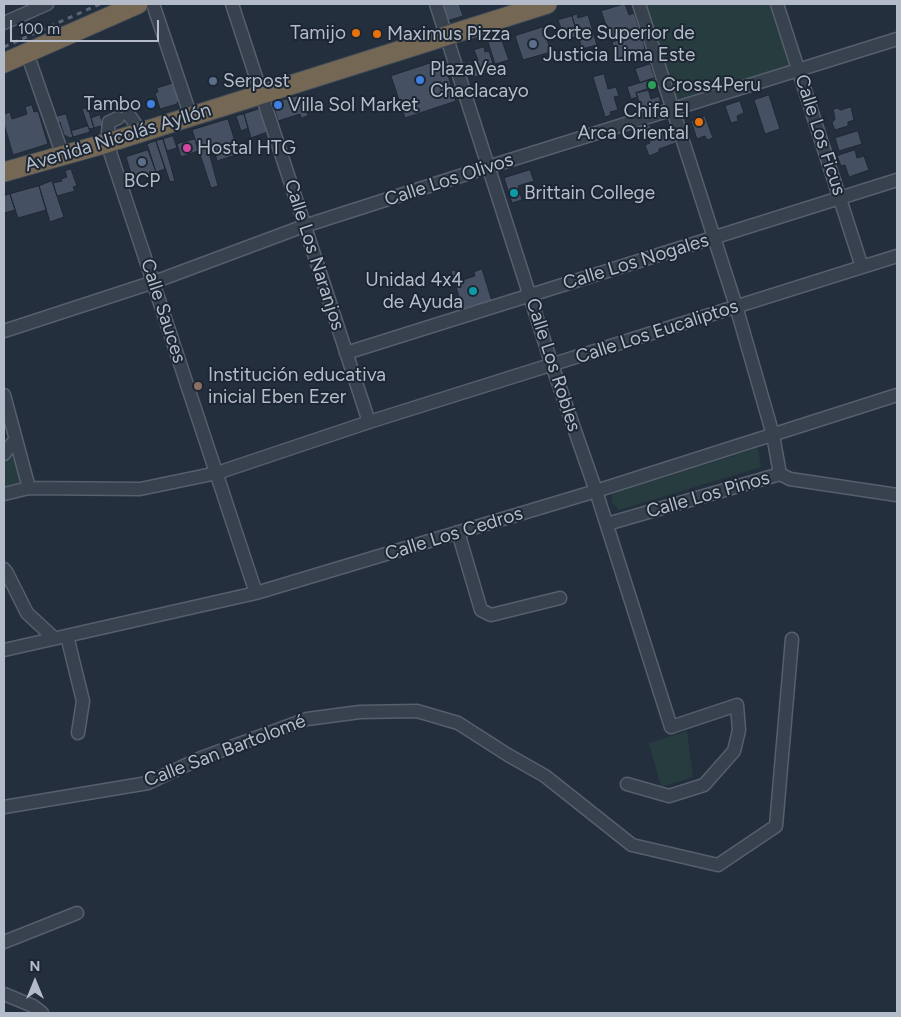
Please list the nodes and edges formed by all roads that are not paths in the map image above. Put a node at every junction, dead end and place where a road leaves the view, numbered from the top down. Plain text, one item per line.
1 (47, 4) edge
2 (138, 4) edge
3 (153, 4) edge
4 (232, 4) edge
5 (436, 4) edge
6 (547, 4) edge
7 (639, 4) edge
8 (777, 4) edge
9 (4, 23) edge
10 (446, 34) junction
11 (897, 39) edge
12 (27, 53) junction
13 (4, 63) edge
14 (798, 70) junction
15 (262, 95) junction
16 (674, 109) junction
17 (191, 117) junction
18 (141, 132) junction
19 (108, 143) junction
20 (63, 156) junction
21 (488, 167) junction
22 (4, 172) edge
23 (897, 180) edge
24 (840, 198) junction
25 (304, 226) junction
26 (713, 238) junction
27 (897, 256) edge
28 (862, 266) junction
29 (154, 282) junction
30 (530, 295) junction
31 (736, 306) junction
32 (4, 331) edge
33 (346, 353) junction
34 (552, 365) junction
35 (4, 395) edge
36 (897, 395) edge
37 (368, 422) junction
38 (773, 435) junction
39 (15, 440) junction
40 (4, 454) edge
41 (217, 473) junction
42 (780, 474) junction
43 (29, 488) junction
44 (596, 491) junction
45 (4, 494) edge
46 (897, 495) edge
47 (607, 524) junction
48 (458, 532) junction
49 (4, 569) edge
50 (256, 593) junction
51 (560, 598) dead end
52 (60, 637) junction
53 (792, 639) dead end
54 (4, 650) edge
55 (78, 733) dead end
56 (626, 784) dead end
57 (4, 807) edge
58 (77, 913) dead end
59 (4, 942) edge
60 (4, 994) edge
61 (42, 1013) edge

1 - 9 street
2 - 12 highway
3 - 17 street
4 - 15 street, Calle Los Naranjos
5 - 10 street, Calle Los Robles
6 - 10 highway, Avenida Nicolás Ayllón
7 - 16 street
8 - 14 street, Calle Los Ficus
10 - 15 highway, Avenida Nicolás Ayllón
10 - 21 street, Calle Los Robles
11 - 14 street, Calle Los Olivos
12 - 13 highway
12 - 20 street
14 - 16 street, Calle Los Olivos
14 - 24 street, Calle Los Ficus
15 - 17 highway, Avenida Nicolás Ayllón
15 - 25 street, Calle Los Naranjos
16 - 21 street, Calle Los Olivos
16 - 26 street
17 - 18 highway, Avenida Nicolás Ayllón
18 - 19 highway, Avenida Nicolás Ayllón
18 - 19 street
19 - 20 highway, Avenida Nicolás Ayllón
19 - 29 street, Calle Sauces
20 - 22 highway, Avenida Nicolás Ayllón
21 - 25 street, Calle Los Olivos
21 - 30 street, Calle Los Robles
23 - 24 street, Calle Los Nogales
24 - 26 street, Calle Los Nogales
24 - 28 street, Calle Los Ficus
25 - 29 street, Calle Los Olivos
25 - 33 street, Calle Los Naranjos
26 - 30 street, Calle Los Nogales
26 - 31 street
27 - 28 street, Calle Los Eucaliptos
28 - 31 street, Calle Los Eucaliptos
29 - 32 street, Calle Los Olivos
29 - 41 street, Calle Sauces
30 - 33 street, Calle Los Nogales
30 - 34 street, Calle Los Robles
31 - 34 street, Calle Los Eucaliptos
31 - 38 street
33 - 37 street, Calle Los Naranjos
34 - 37 street, Calle Los Eucaliptos
34 - 44 street, Calle Los Robles
35 - 39 street
36 - 38 street, Calle Los Cedros
37 - 41 street, Calle Los Eucaliptos
38 - 42 street
38 - 44 street, Calle Los Cedros
39 - 40 street
39 - 43 street
41 - 43 street, Calle Los Eucaliptos
41 - 50 street, Calle Sauces
42 - 46 street, Calle Los Pinos
42 - 47 street, Calle Los Pinos
43 - 45 street, Calle Los Eucaliptos
44 - 47 street, Calle Los Robles
44 - 48 street, Calle Los Cedros
47 - 56 street, Calle Los Robles
48 - 50 street, Calle Los Cedros
48 - 51 street
49 - 52 street
50 - 52 street, Calle Los Cedros
52 - 54 street, Calle Los Cedros
52 - 55 street
53 - 57 street, Calle San Bartolomé
58 - 59 street
60 - 61 street

